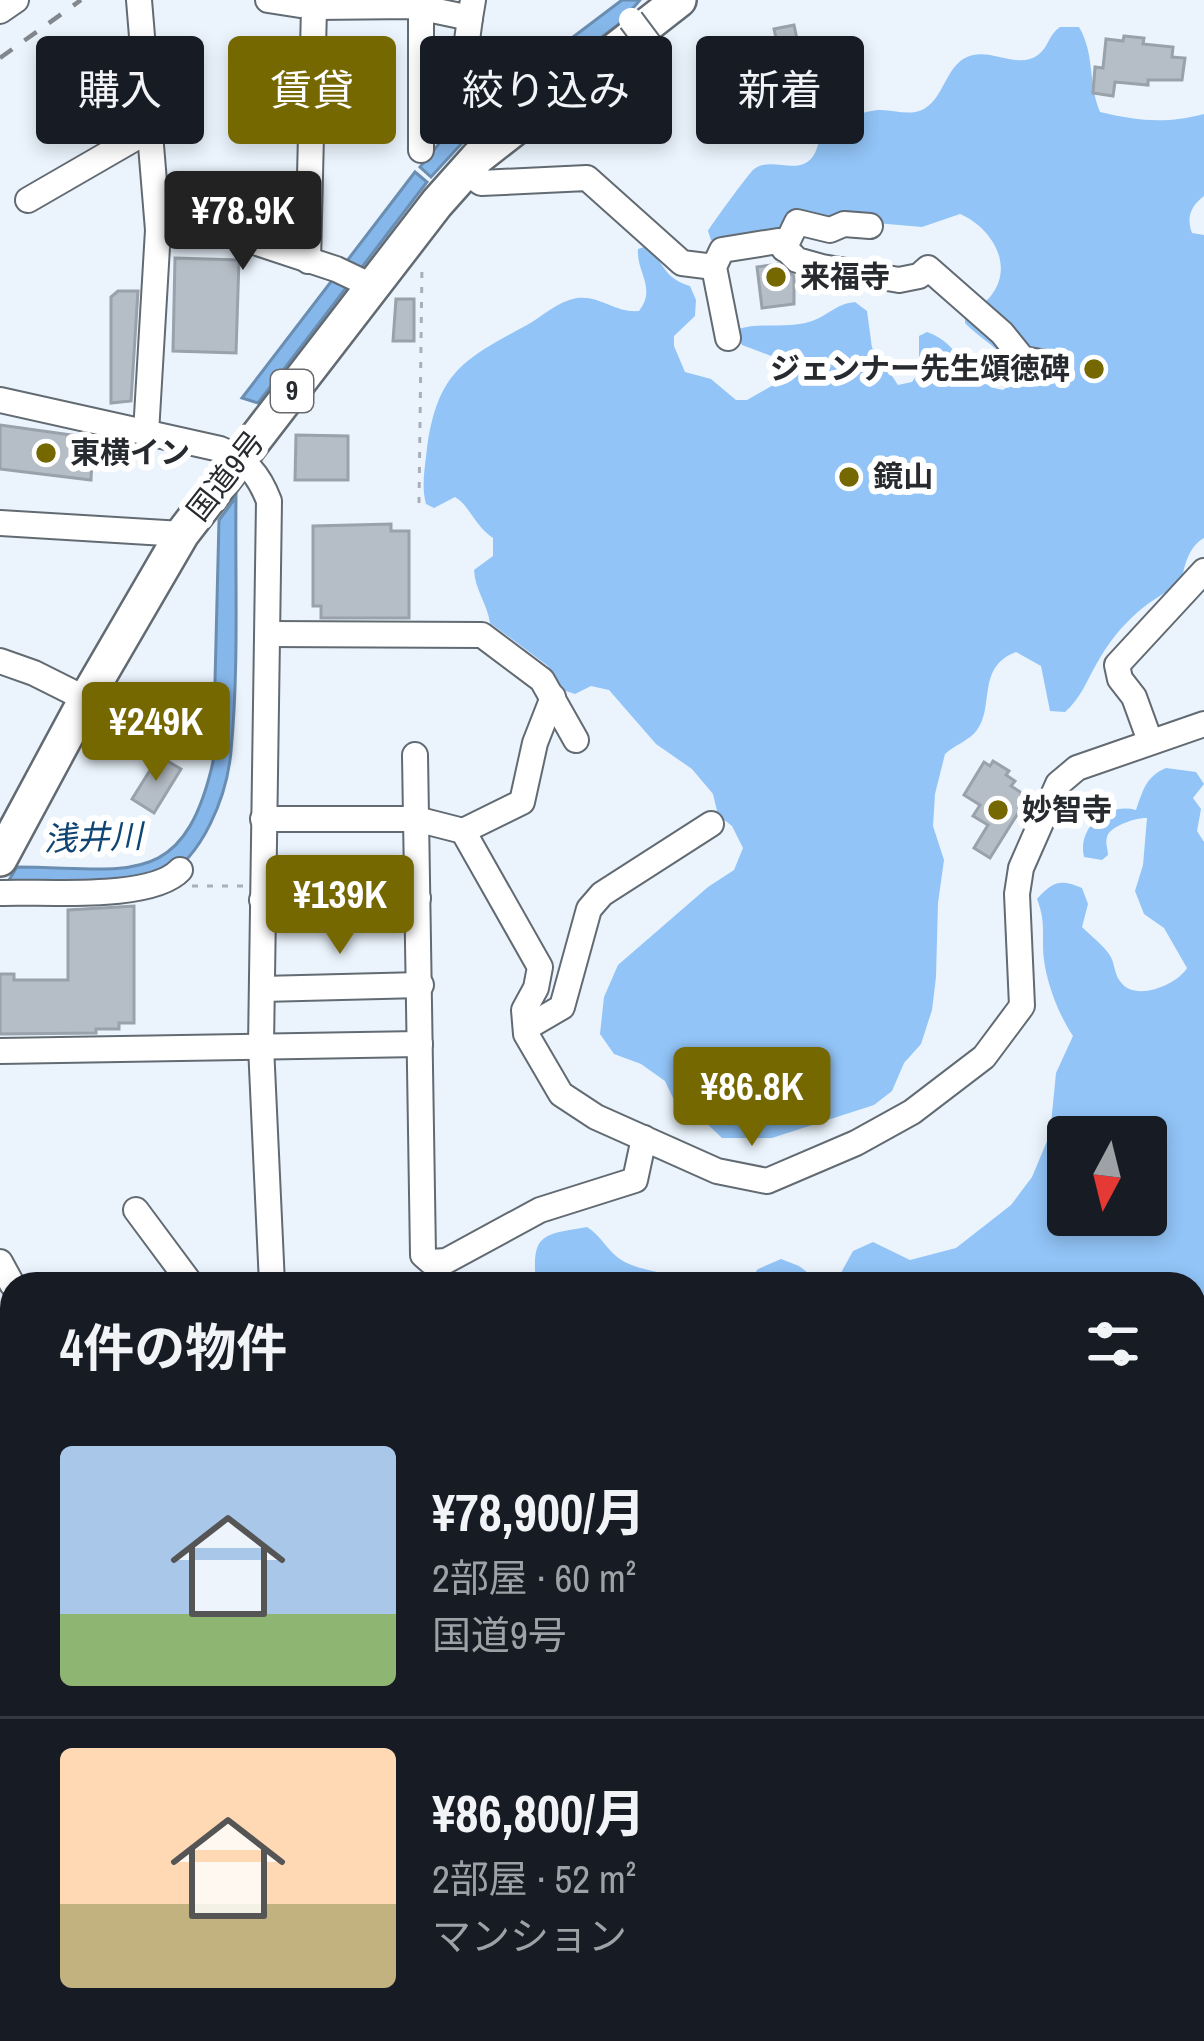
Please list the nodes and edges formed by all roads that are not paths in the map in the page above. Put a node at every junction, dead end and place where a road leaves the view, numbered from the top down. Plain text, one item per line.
1 (16, 0) edge
2 (139, 0) edge
3 (268, 0) edge
4 (679, 0) edge
5 (305, 4) edge
6 (421, 8) junction
7 (472, 9) edge
8 (0, 11) edge
9 (631, 20) dead end
10 (142, 36) edge
11 (643, 36) edge
12 (125, 144) edge
13 (152, 144) edge
14 (421, 150) dead end
15 (465, 171) junction
16 (28, 200) dead end
17 (871, 226) dead end
18 (158, 230) junction
19 (784, 249) junction
20 (308, 261) junction
21 (713, 267) junction
22 (355, 278) junction
23 (728, 338) dead end
24 (1052, 364) dead end
25 (0, 400) edge
26 (146, 433) junction
27 (240, 457) junction
28 (0, 523) edge
29 (182, 534) junction
30 (1204, 571) edge
31 (268, 634) junction
32 (0, 661) edge
33 (553, 697) junction
34 (86, 699) junction
35 (1204, 724) edge
36 (575, 740) dead end
37 (1150, 741) junction
38 (416, 755) dead end
39 (263, 819) junction
40 (416, 819) junction
41 (711, 824) dead end
42 (463, 830) junction
43 (0, 858) edge
44 (180, 870) dead end
45 (0, 893) edge
46 (262, 893) junction
47 (418, 898) junction
48 (421, 985) junction
49 (262, 988) junction
50 (526, 1028) junction
51 (420, 1044) junction
52 (261, 1046) junction
53 (0, 1051) edge
54 (644, 1138) junction
55 (136, 1210) dead end
56 (182, 1272) edge
57 (271, 1272) edge

1 - 8 street
2 - 10 street
3 - 5 street
4 - 15 highway, 国道9号 / 9
5 - 6 street
5 - 20 street
6 - 7 street
6 - 14 street
9 - 11 street, bridge
12 - 16 street
13 - 18 street
15 - 21 street
15 - 22 highway, 国道9号 / 9
17 - 19 street
18 - 20 street
18 - 26 street
19 - 21 street
19 - 24 street
20 - 22 street
21 - 23 street
22 - 27 highway, 国道9号 / 9
25 - 26 street
26 - 27 street
27 - 29 highway, 国道9号 / 9
27 - 31 street
28 - 29 street
29 - 34 highway, 国道9号 / 9
30 - 37 street
31 - 33 street
31 - 39 street
32 - 34 street
33 - 36 street
33 - 42 street
34 - 43 highway, 国道9号 / 9
35 - 37 street
37 - 54 street
38 - 40 street
39 - 40 street
39 - 46 street
40 - 42 street
40 - 47 street
41 - 50 street
42 - 50 street
44 - 45 street
46 - 47 street
46 - 49 street
47 - 48 street
48 - 49 street
48 - 51 street
49 - 52 street
50 - 54 street
51 - 52 street
51 - 54 street
52 - 53 street
52 - 57 street
55 - 56 street

